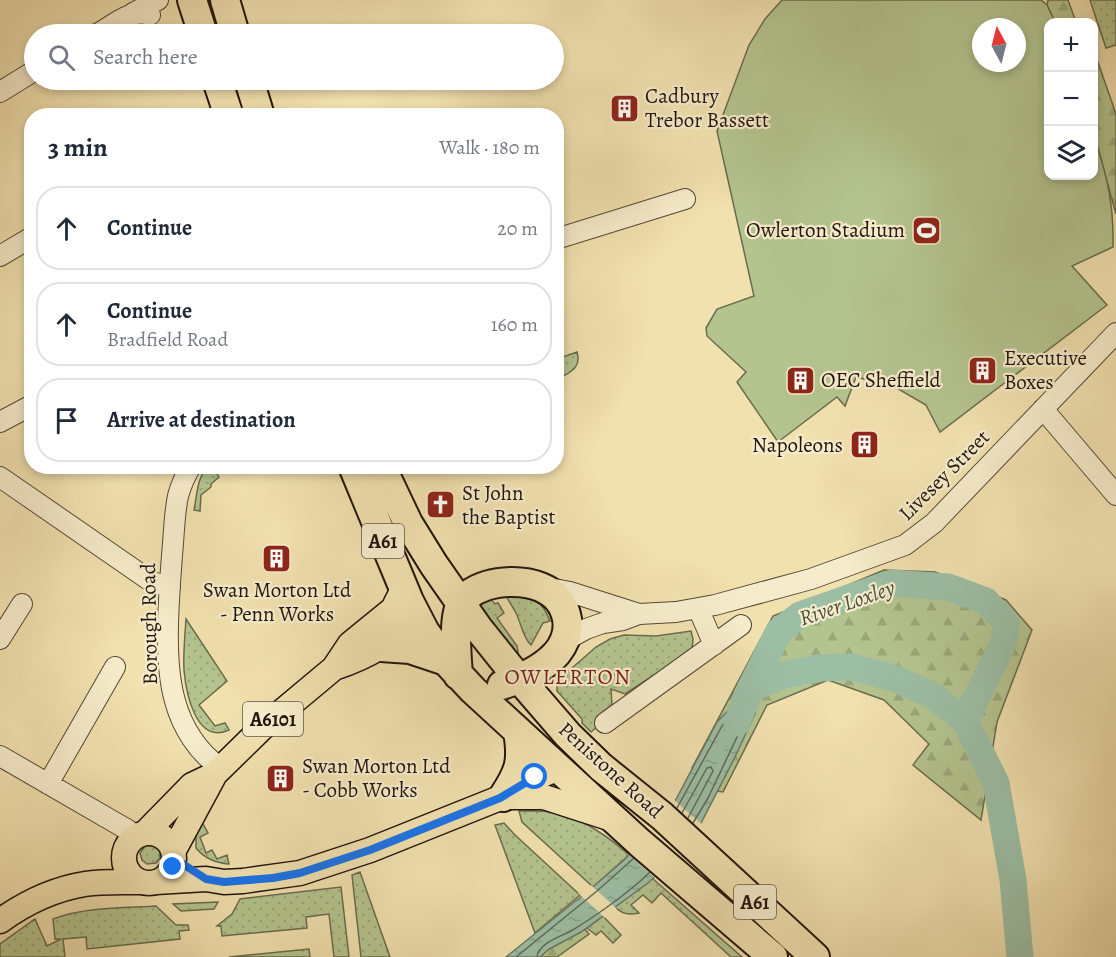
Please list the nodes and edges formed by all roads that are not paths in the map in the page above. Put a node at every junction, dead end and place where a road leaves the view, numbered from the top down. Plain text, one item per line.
1 (192, 0) edge
2 (225, 0) edge
3 (147, 10) edge
4 (118, 24) edge
5 (200, 24) edge
6 (232, 24) edge
7 (24, 77) edge
8 (220, 90) edge
9 (252, 90) edge
10 (0, 92) edge
11 (226, 108) edge
12 (258, 108) edge
13 (685, 199) dead end
14 (564, 237) edge
15 (24, 242) edge
16 (0, 256) edge
17 (1116, 333) edge
18 (24, 409) edge
19 (1044, 409) junction
20 (0, 422) edge
21 (186, 474) edge
22 (356, 474) edge
23 (385, 474) edge
24 (0, 477) edge
25 (1116, 495) edge
26 (408, 522) junction
27 (170, 586) junction
28 (541, 586) junction
29 (403, 589) junction
30 (461, 603) junction
31 (22, 604) dead end
32 (698, 608) junction
33 (639, 614) junction
34 (416, 615) junction
35 (741, 625) dead end
36 (0, 639) edge
37 (564, 641) junction
38 (714, 645) junction
39 (381, 647) junction
40 (115, 667) dead end
41 (334, 668) junction
42 (459, 675) junction
43 (519, 679) junction
44 (605, 723) dead end
45 (518, 731) junction
46 (0, 756) edge
47 (601, 767) junction
48 (559, 768) junction
49 (218, 771) junction
50 (48, 784) junction
51 (503, 797) junction
52 (617, 821) junction
53 (135, 841) junction
54 (174, 854) junction
55 (206, 879) junction
56 (148, 882) junction
57 (85, 884) junction
58 (0, 921) edge
59 (773, 957) edge
60 (815, 957) edge

1 - 5 highway
2 - 6 highway
3 - 4 street
7 - 10 street
8 - 11 highway
9 - 12 highway
13 - 14 street
15 - 16 street
17 - 19 street, Livesey Street
18 - 20 street
19 - 25 street
19 - 32 street, Livesey Street
21 - 27 street, Borough Road
22 - 29 highway, Penistone Road / A61
23 - 26 highway, Penistone Road / A61
24 - 27 street
26 - 30 highway, Penistone Road / A61
26 - 34 highway
27 - 49 street, Borough Road
28 - 30 highway
28 - 33 street, Livesey Street
28 - 37 highway
29 - 34 highway, Penistone Road / A61
29 - 41 main road, A6101
30 - 42 highway
30 - 43 highway, Penistone Road / A61
31 - 36 street
32 - 33 street, Livesey Street
32 - 38 street
33 - 37 street, Livesey Street
34 - 39 main road, A6101
34 - 42 highway, Penistone Road / A61
35 - 38 street
37 - 43 highway
38 - 44 street
39 - 41 main road, A6101
39 - 42 highway
40 - 50 street
41 - 49 main road, A6101
42 - 43 highway
42 - 45 highway, Penistone Road / A61
43 - 47 highway, Penistone Road / A61
45 - 48 highway, Penistone Road / A61
45 - 51 highway
46 - 50 street
47 - 48 highway
47 - 60 highway, Penistone Road / A61
48 - 51 main road
48 - 52 highway, Penistone Road / A61
49 - 53 main road, A6101
49 - 54 main road, A6101
50 - 53 street
51 - 52 main road
51 - 55 main road
52 - 59 highway, Penistone Road / A61
53 - 54 main road
53 - 56 main road
53 - 57 main road, A6101
54 - 55 main road
54 - 56 main road, A6101
55 - 56 main road
56 - 57 main road
57 - 58 main road

